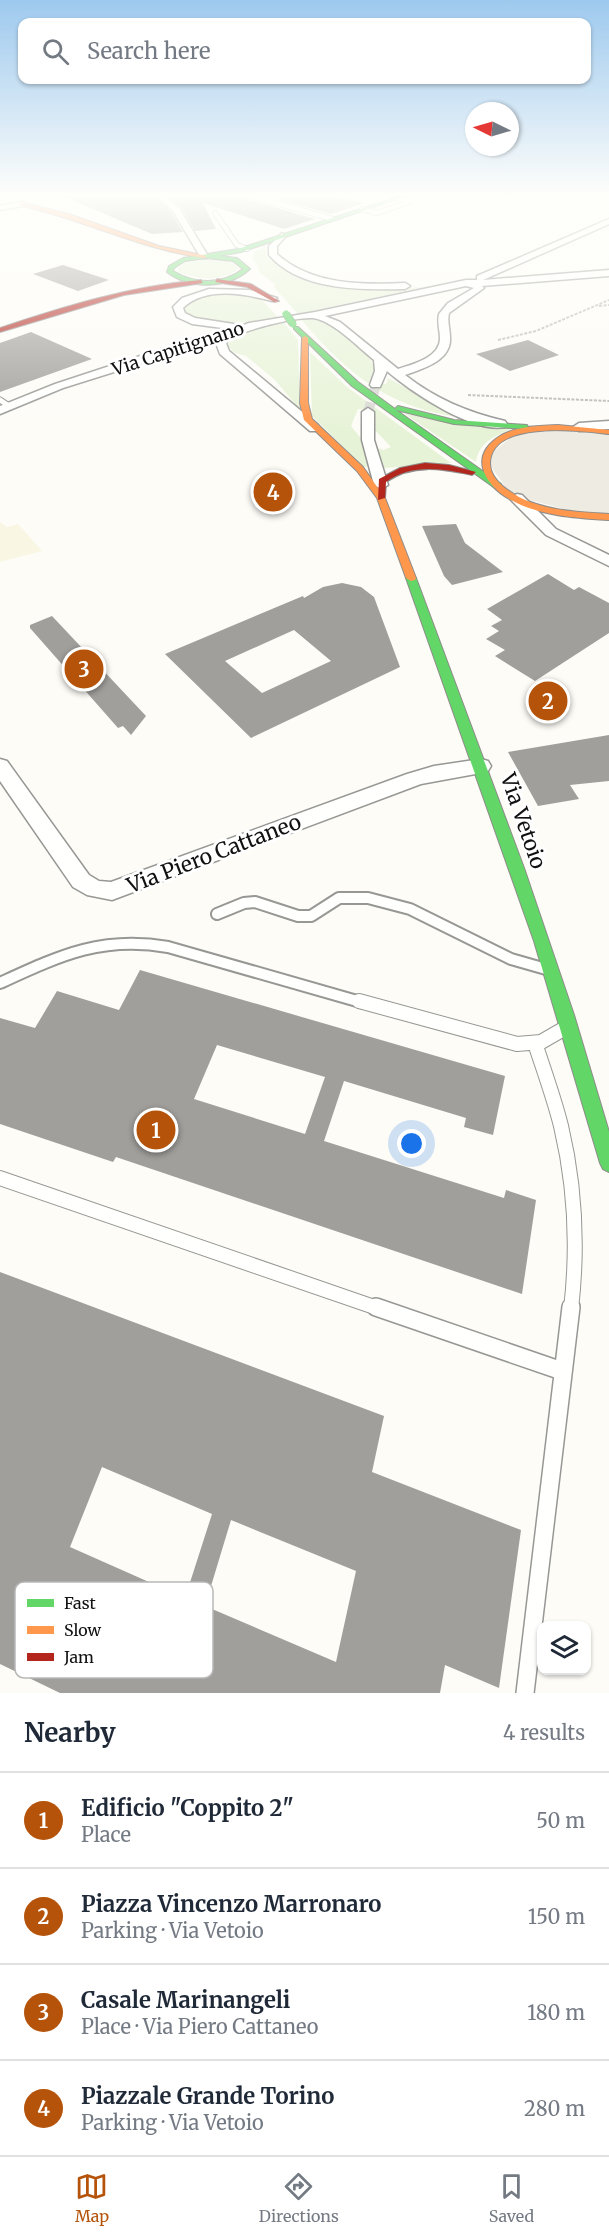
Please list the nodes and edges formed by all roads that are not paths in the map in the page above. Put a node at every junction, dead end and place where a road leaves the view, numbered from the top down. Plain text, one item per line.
1 (157, 274) edge
2 (173, 274) edge
3 (242, 274) edge
4 (254, 274) edge
5 (303, 274) edge
6 (491, 274) edge
7 (595, 274) edge
8 (217, 281) junction
9 (201, 282) junction
10 (471, 283) junction
11 (426, 288) junction
12 (274, 300) junction
13 (384, 300) junction
14 (315, 315) junction
15 (249, 326) junction
16 (3, 329) edge
17 (346, 332) junction
18 (227, 334) junction
19 (305, 338) junction
20 (379, 359) junction
21 (396, 374) junction
22 (376, 385) tunnel mouth
23 (377, 400) junction
24 (3, 405) edge
25 (368, 412) tunnel mouth
26 (609, 425) edge
27 (513, 427) junction
28 (542, 427) junction
29 (579, 427) junction
30 (314, 428) junction
31 (609, 432) edge
32 (478, 473) junction
33 (499, 487) junction
34 (381, 492) junction
35 (517, 498) junction
36 (609, 516) edge
37 (541, 523) junction
38 (609, 552) edge
39 (609, 561) edge
40 (0, 766) edge
41 (481, 766) junction
42 (217, 914) dead end
43 (552, 971) junction
44 (0, 982) edge
45 (570, 1026) junction
46 (535, 1043) junction
47 (609, 1163) edge
48 (0, 1178) edge
49 (562, 1371) junction
50 (525, 1693) edge

1 - 16 street
2 - 9 street
3 - 8 street
4 - 12 street
5 - 11 street
6 - 10 street
7 - 10 street, Via Capitignano
8 - 9 street
8 - 12 street
9 - 16 street
10 - 11 street, Via Capitignano
10 - 21 street
11 - 13 street, Via Capitignano
12 - 15 street
12 - 19 street
13 - 14 street, Via Capitignano
13 - 17 street
14 - 15 street, Via Capitignano
14 - 17 street
15 - 18 street, Via Capitignano
17 - 20 street
18 - 24 street, Via Capitignano
18 - 30 street
19 - 23 street
19 - 30 street
20 - 21 street
20 - 22 street
21 - 27 street
23 - 27 street
23 - 32 street
25 - 34 street
26 - 29 street
27 - 28 street
28 - 29 street
28 - 33 street
29 - 31 street
30 - 34 street, Via Vetoio
32 - 33 street
32 - 34 street
33 - 35 street
34 - 41 street, Via Vetoio
35 - 36 street
35 - 37 street
37 - 38 street
37 - 39 street
40 - 41 street, Via Piero Cattaneo
41 - 43 street, Via Vetoio
42 - 43 lane
43 - 45 street, Via Vetoio
44 - 46 lane
45 - 46 lane
45 - 47 street, Via Vetoio
46 - 49 lane
48 - 49 lane
49 - 50 lane

